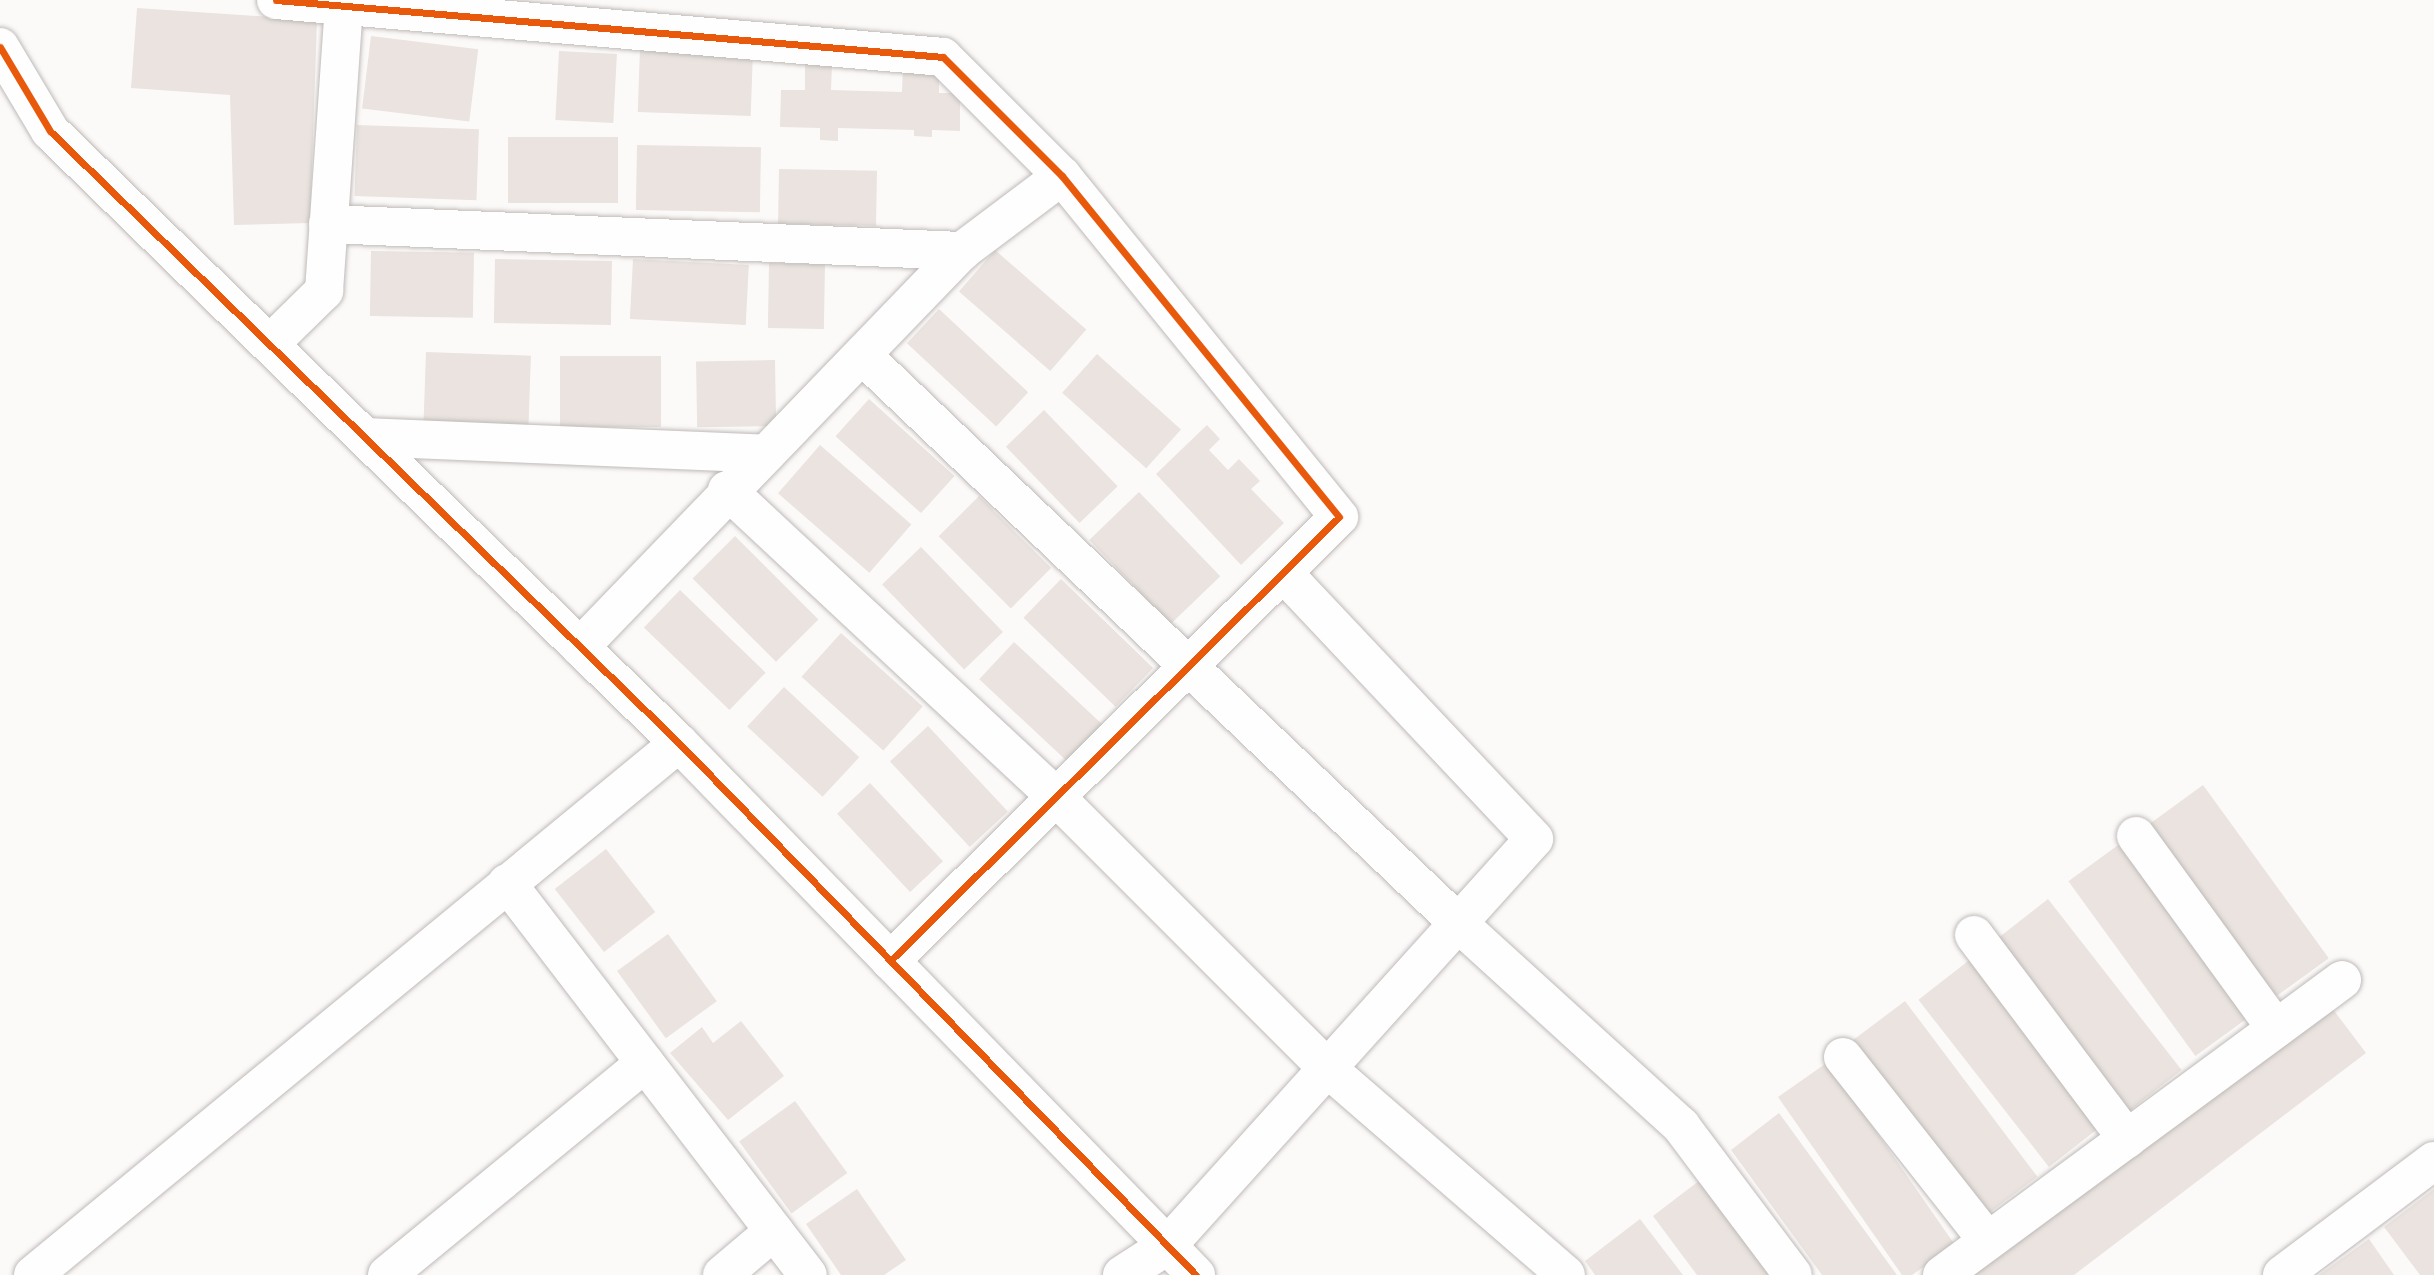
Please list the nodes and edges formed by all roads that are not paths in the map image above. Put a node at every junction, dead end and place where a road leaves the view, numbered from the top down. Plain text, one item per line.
1 (276, 0) edge
2 (344, 5) junction
3 (0, 47) edge
4 (1062, 176) junction
5 (328, 224) junction
6 (962, 251) junction
7 (270, 344) junction
8 (862, 355) junction
9 (365, 437) junction
10 (766, 454) junction
11 (727, 490) junction
12 (1283, 573) junction
13 (580, 648) junction
14 (1189, 665) junction
15 (679, 743) junction
16 (1056, 797) junction
17 (2136, 836) dead end
18 (507, 883) junction
19 (1458, 923) junction
20 (1974, 934) dead end
21 (890, 961) junction
22 (2342, 979) dead end
23 (2276, 1029) junction
24 (1843, 1057) dead end
25 (645, 1063) junction
26 (1327, 1068) junction
27 (2127, 1139) junction
28 (2434, 1161) edge
29 (774, 1231) junction
30 (1988, 1241) junction
31 (1167, 1246) junction
32 (33, 1275) edge
33 (387, 1275) edge
34 (722, 1275) edge
35 (808, 1275) edge
36 (1122, 1275) edge
37 (1196, 1275) edge
38 (1566, 1275) edge
39 (1793, 1275) edge
40 (1942, 1275) edge
41 (2282, 1275) edge

1 - 2 street
2 - 4 street
2 - 5 street
3 - 7 street
4 - 6 street
4 - 12 street
5 - 6 street
5 - 7 street
6 - 8 street
7 - 9 street
8 - 10 street
8 - 14 street
9 - 10 street
9 - 13 street
10 - 11 street
11 - 13 street
11 - 16 street
12 - 14 street
12 - 19 street
13 - 15 street
14 - 16 street
14 - 19 street
15 - 18 street
15 - 21 street
16 - 21 street
16 - 26 street
17 - 23 street
18 - 25 street
18 - 32 street
19 - 26 street
19 - 39 street
20 - 27 street
21 - 31 street
22 - 23 street
23 - 27 street
24 - 30 street
25 - 29 street
25 - 33 street
26 - 31 street
26 - 38 street
27 - 30 street
28 - 41 street
29 - 34 street
29 - 35 street
30 - 40 street
31 - 36 street
31 - 37 street

